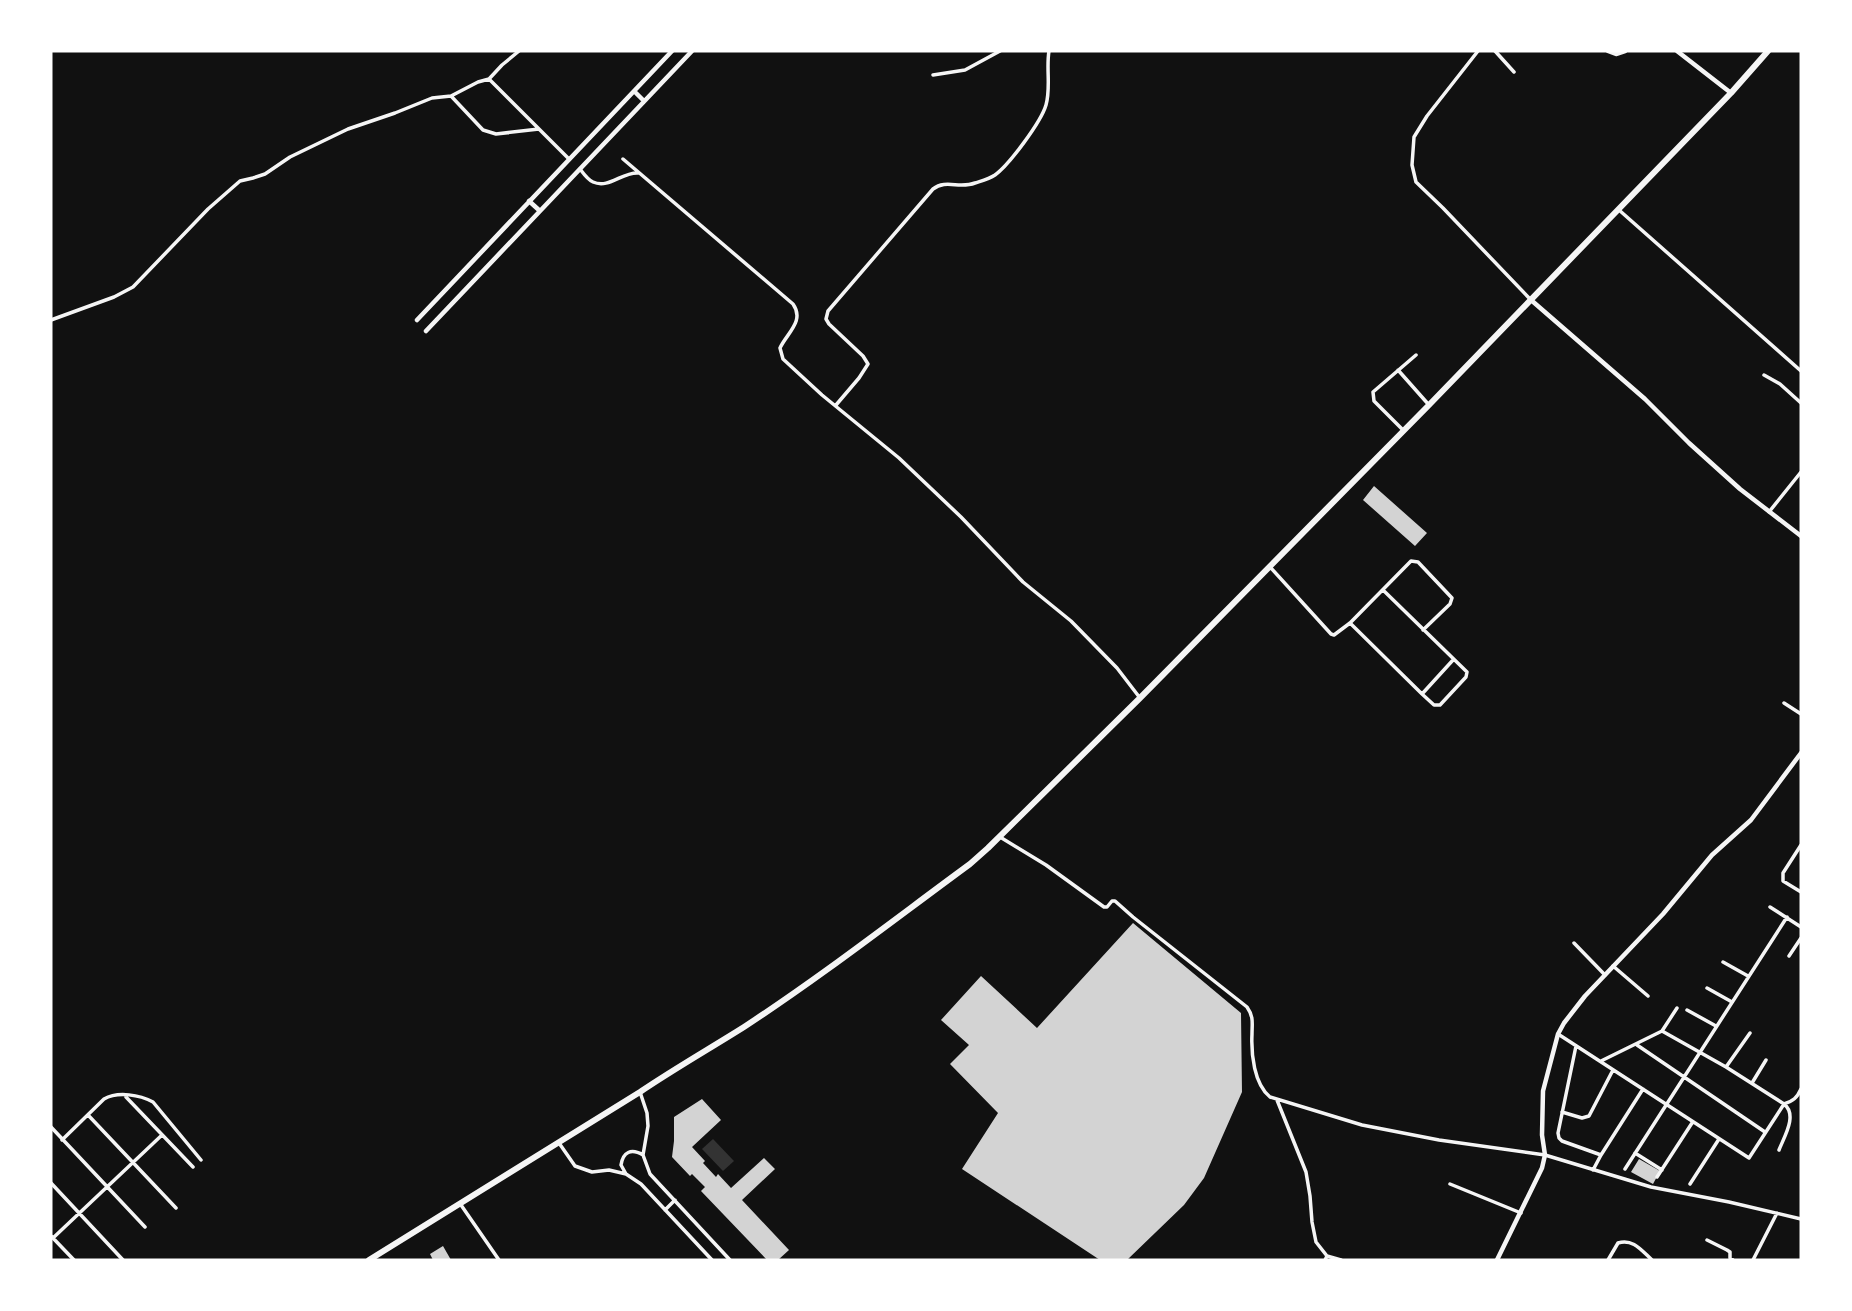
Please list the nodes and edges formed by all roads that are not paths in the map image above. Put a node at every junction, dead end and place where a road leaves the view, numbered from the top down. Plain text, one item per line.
1 (519, 51) edge
2 (672, 51) edge
3 (692, 51) edge
4 (1000, 51) edge
5 (1049, 51) edge
6 (1478, 51) edge
7 (1495, 51) edge
8 (1608, 51) edge
9 (1625, 51) edge
10 (1677, 51) edge
11 (1768, 51) edge
12 (1514, 72) dead end
13 (933, 75) dead end
14 (489, 79) junction
15 (634, 92) junction
16 (1731, 93) junction
17 (451, 96) junction
18 (644, 102) junction
19 (540, 129) junction
20 (569, 159) junction
21 (622, 159) dead end
22 (580, 169) junction
23 (640, 174) junction
24 (529, 201) junction
25 (1618, 209) junction
26 (540, 211) junction
27 (1531, 299) junction
28 (51, 320) edge
29 (417, 320) dead end
30 (426, 331) dead end
31 (1416, 355) dead end
32 (1398, 370) junction
33 (1801, 371) edge
34 (1764, 375) dead end
35 (1801, 403) edge
36 (835, 405) junction
37 (1429, 405) junction
38 (1403, 430) junction
39 (1801, 472) edge
40 (1769, 512) junction
41 (1801, 536) edge
42 (1270, 566) junction
43 (1382, 589) junction
44 (1350, 623) junction
45 (1423, 630) junction
46 (1453, 660) junction
47 (1422, 694) junction
48 (1140, 698) junction
49 (1784, 703) dead end
50 (1801, 714) edge
51 (1801, 753) edge
52 (1000, 837) junction
53 (1801, 845) edge
54 (1799, 854) edge
55 (1801, 892) edge
56 (1770, 907) dead end
57 (1787, 917) junction
58 (1801, 927) edge
59 (1801, 938) edge
60 (1574, 943) dead end
61 (1788, 956) dead end
62 (1723, 962) dead end
63 (1613, 966) junction
64 (1605, 975) junction
65 (1748, 976) junction
66 (1707, 988) dead end
67 (1648, 996) dead end
68 (1732, 1002) junction
69 (1677, 1008) dead end
70 (1688, 1010) dead end
71 (1716, 1026) junction
72 (1662, 1031) junction
73 (1750, 1032) dead end
74 (1558, 1034) junction
75 (1636, 1044) junction
76 (1576, 1046) junction
77 (1700, 1052) junction
78 (1766, 1060) dead end
79 (1601, 1061) junction
80 (1726, 1067) junction
81 (1613, 1070) junction
82 (1684, 1077) junction
83 (1752, 1083) junction
84 (1643, 1089) junction
85 (1801, 1089) edge
86 (640, 1093) junction
87 (124, 1096) junction
88 (1277, 1100) junction
89 (1784, 1104) junction
90 (1667, 1105) junction
91 (1562, 1112) junction
92 (88, 1115) junction
93 (1692, 1123) junction
94 (51, 1127) edge
95 (1765, 1132) junction
96 (162, 1135) junction
97 (1719, 1139) junction
98 (62, 1140) junction
99 (559, 1143) junction
100 (1779, 1150) dead end
101 (1635, 1153) junction
102 (643, 1155) junction
103 (1545, 1155) junction
104 (1601, 1155) junction
105 (201, 1160) dead end
106 (133, 1162) junction
107 (193, 1167) dead end
108 (1625, 1169) dead end
109 (1593, 1170) junction
110 (1662, 1170) junction
111 (626, 1174) junction
112 (1657, 1177) dead end
113 (51, 1183) edge
114 (1450, 1184) dead end
115 (1690, 1184) dead end
116 (107, 1187) junction
117 (675, 1200) junction
118 (461, 1205) junction
119 (176, 1208) dead end
120 (665, 1209) junction
121 (79, 1213) junction
122 (1521, 1213) junction
123 (1777, 1213) junction
124 (1801, 1219) edge
125 (145, 1227) dead end
126 (52, 1237) edge
127 (1707, 1240) dead end
128 (1326, 1258) edge
129 (74, 1260) edge
130 (123, 1260) edge
131 (369, 1260) edge
132 (499, 1260) edge
133 (712, 1260) edge
134 (730, 1260) edge
135 (1341, 1260) edge
136 (1497, 1260) edge
137 (1608, 1260) edge
138 (1652, 1260) edge
139 (1733, 1260) edge
140 (1753, 1260) edge

1 - 14 street
2 - 15 street
3 - 18 street
4 - 13 street
5 - 36 street
6 - 27 street
7 - 12 street
8 - 9 street
10 - 16 street
11 - 16 main road
14 - 17 street
14 - 19 street
15 - 18 street
15 - 20 street
16 - 25 main road
17 - 19 street
17 - 28 street
18 - 22 street
19 - 20 street
20 - 24 street
21 - 23 street
22 - 23 street
22 - 26 street
23 - 36 street
24 - 26 street
24 - 29 street
25 - 27 main road
25 - 33 street
26 - 30 street
27 - 37 main road
27 - 40 street
31 - 32 street
32 - 37 street
32 - 38 street
34 - 35 street
36 - 48 street
37 - 38 main road
38 - 42 main road
39 - 40 street
40 - 41 street
42 - 44 street
42 - 48 main road
43 - 44 street
43 - 45 street
43 - 45 street
44 - 47 street
45 - 46 street
46 - 47 street
46 - 47 street
48 - 52 main road
49 - 50 street
51 - 63 street
52 - 86 main road
52 - 88 street
53 - 54 street
54 - 55 street
56 - 57 street
57 - 58 street
57 - 65 street
59 - 61 street
60 - 64 street
62 - 65 street
63 - 64 street
63 - 67 street
64 - 74 street
65 - 68 street
66 - 68 street
68 - 71 street
69 - 72 street
70 - 71 street
71 - 77 street
72 - 75 street
72 - 77 street
73 - 80 street
74 - 76 street
74 - 103 street
75 - 79 street
75 - 82 street
76 - 79 street
76 - 91 street
77 - 80 street
77 - 82 street
78 - 83 street
79 - 81 street
80 - 83 street
81 - 84 street
81 - 91 street
82 - 90 street
82 - 95 street
83 - 89 street
84 - 90 street
84 - 104 street
85 - 89 street
86 - 99 main road
86 - 102 street
87 - 92 street
87 - 96 street
87 - 105 street
88 - 103 street
88 - 128 street
89 - 95 street
89 - 100 street
90 - 93 street
90 - 101 street
91 - 104 street
92 - 98 street
92 - 106 street
93 - 97 street
93 - 110 street
94 - 98 street
95 - 97 street
96 - 106 street
96 - 107 street
97 - 115 street
98 - 116 street
99 - 111 street
99 - 118 main road
101 - 108 street
101 - 110 street
102 - 111 street
102 - 117 street
103 - 109 street
103 - 122 street
104 - 109 street
106 - 116 street
106 - 119 street
109 - 123 street
110 - 112 street
111 - 120 street
113 - 121 street
114 - 122 street
116 - 121 street
116 - 125 street
117 - 120 street
117 - 134 street
118 - 131 main road
118 - 132 street
120 - 133 street
121 - 126 street
121 - 130 street
122 - 136 street
123 - 124 street
123 - 140 street
126 - 129 street
127 - 139 street
128 - 135 street
137 - 138 street

